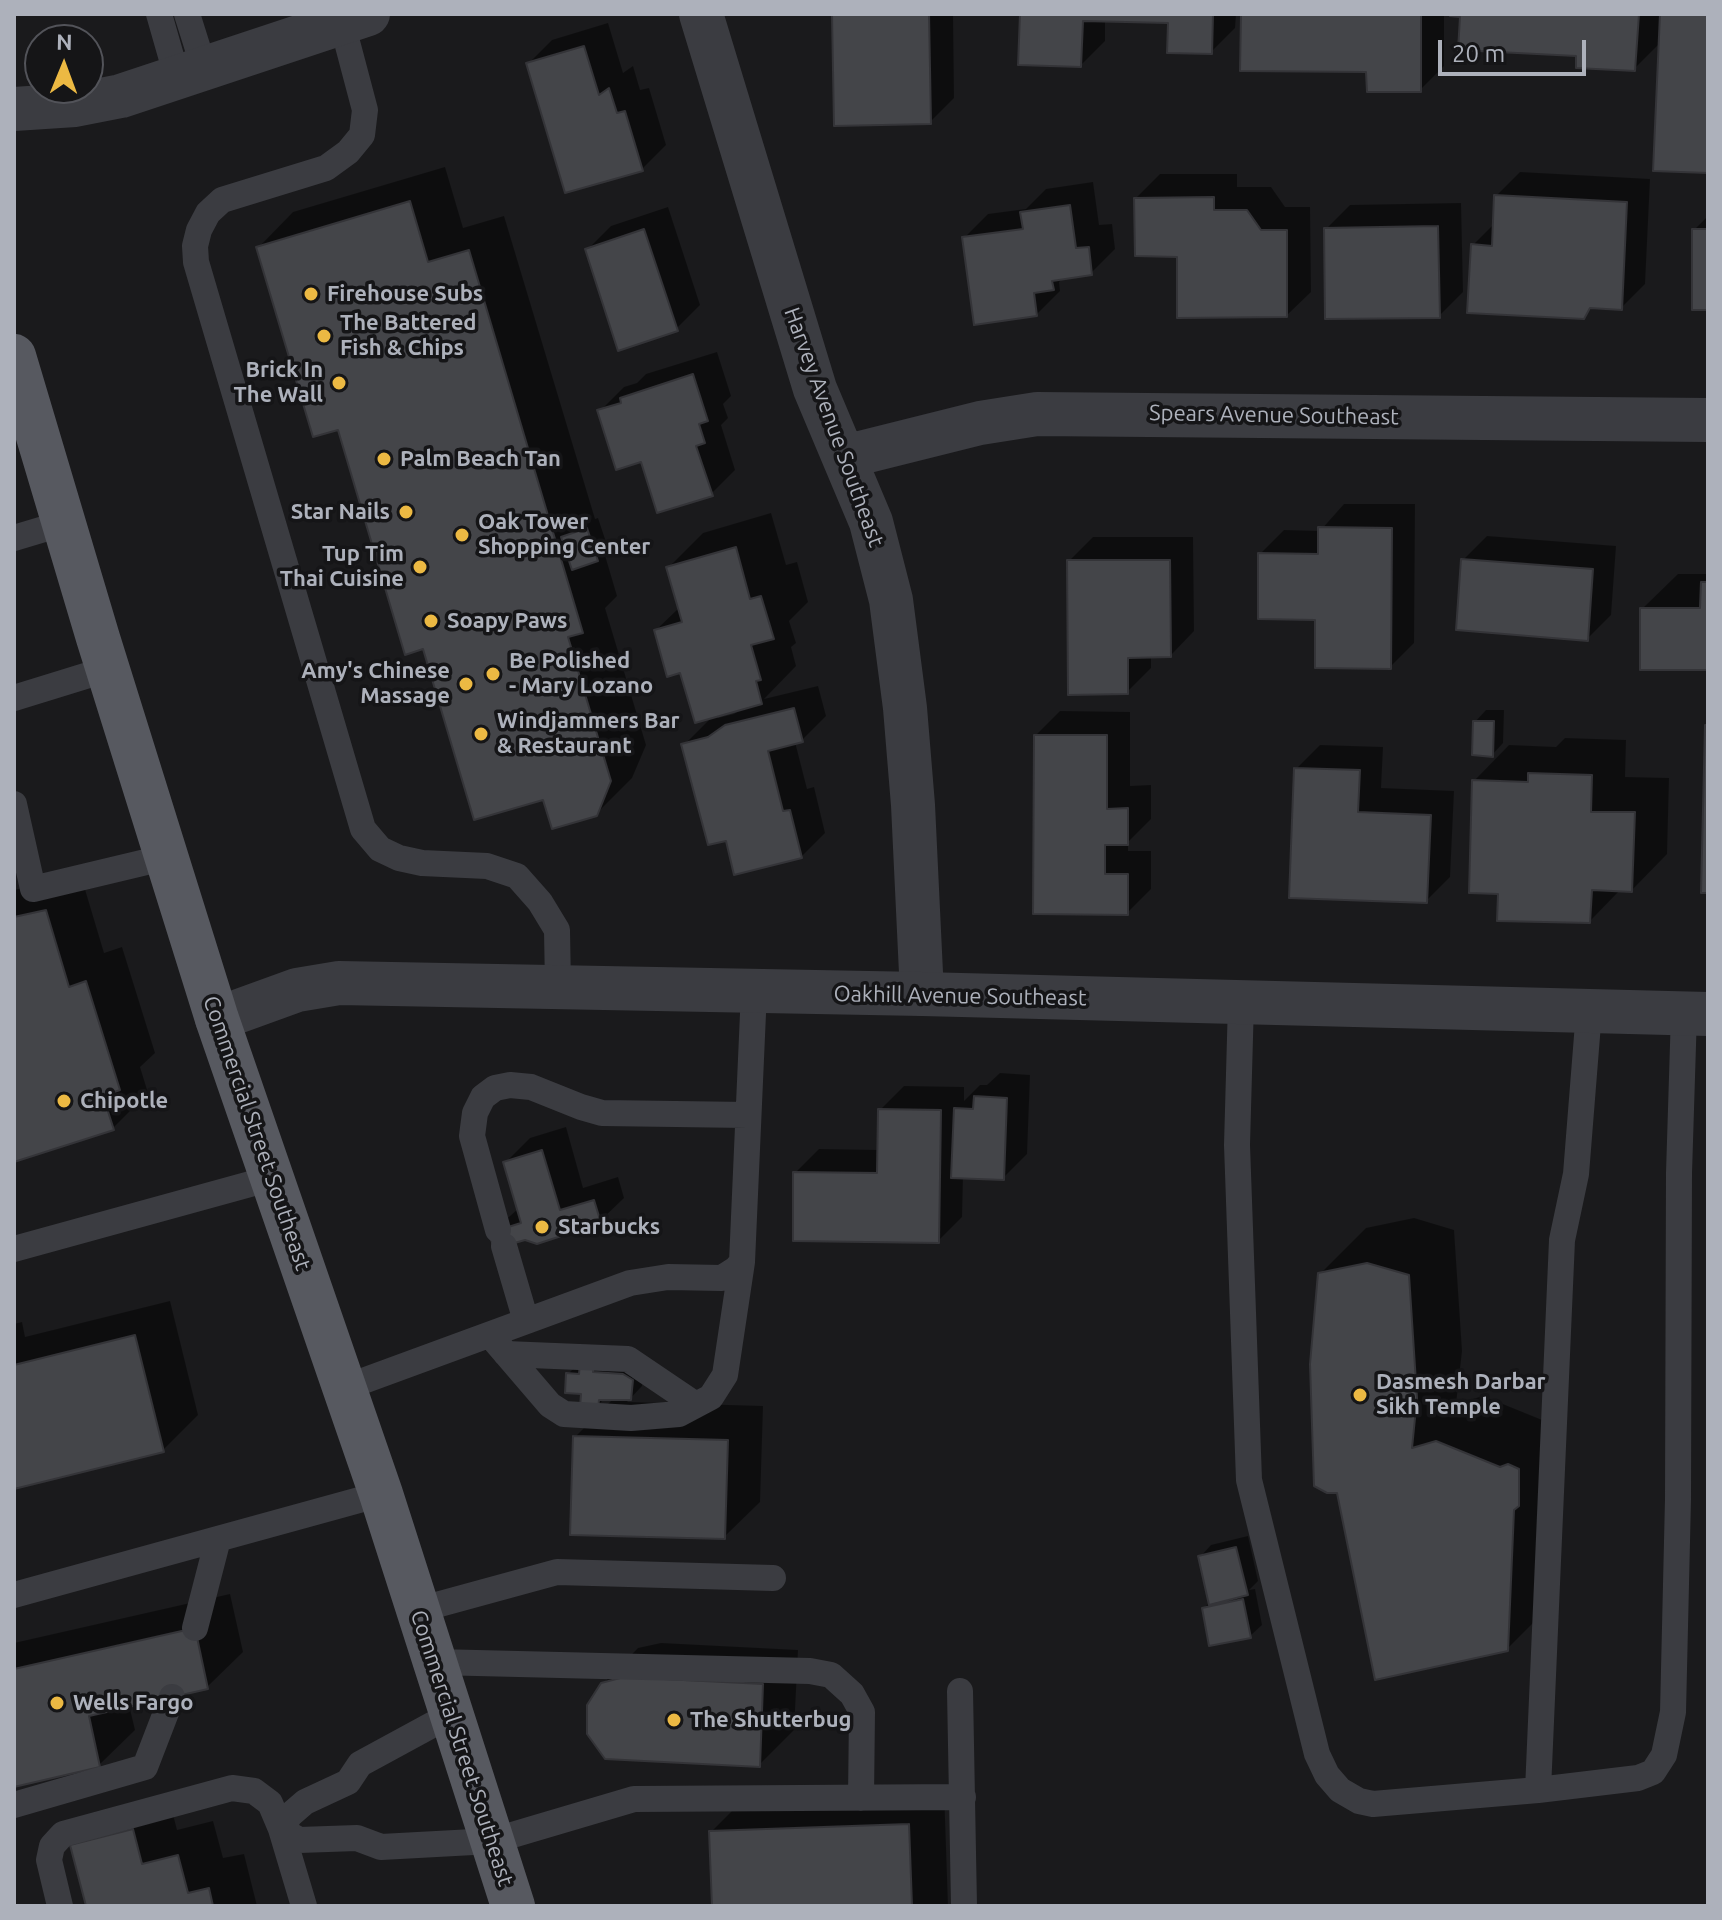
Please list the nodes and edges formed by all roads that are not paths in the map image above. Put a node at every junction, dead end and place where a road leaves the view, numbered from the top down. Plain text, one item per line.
1 (159, 14) edge
2 (187, 14) edge
3 (701, 14) edge
4 (355, 18) edge
5 (190, 73) junction
6 (14, 109) edge
7 (17, 379) edge
8 (1708, 420) edge
9 (844, 457) junction
10 (64, 523) junction
11 (14, 538) edge
12 (108, 669) junction
13 (14, 698) edge
14 (14, 804) edge
15 (167, 857) junction
16 (558, 987) junction
17 (754, 991) junction
18 (922, 994) junction
19 (1241, 1002) junction
20 (1589, 1011) junction
21 (1696, 1014) edge
22 (217, 1019) junction
23 (748, 1115) junction
24 (272, 1178) junction
25 (14, 1249) edge
26 (742, 1262) junction
27 (526, 1321) junction
28 (498, 1344) junction
29 (344, 1388) junction
30 (696, 1405) junction
31 (381, 1494) junction
32 (218, 1539) junction
33 (773, 1578) dead end
34 (14, 1595) edge
35 (418, 1610) junction
36 (195, 1628) dead end
37 (435, 1662) junction
38 (960, 1691) dead end
39 (172, 1697) dead end
40 (452, 1714) junction
41 (1538, 1790) junction
42 (963, 1797) junction
43 (861, 1798) junction
44 (14, 1805) edge
45 (281, 1829) junction
46 (492, 1841) junction
47 (60, 1906) edge
48 (304, 1906) edge
49 (513, 1906) edge
50 (964, 1906) edge

1 - 5 lane
2 - 5 lane
3 - 9 street, Harvey Avenue Southeast
4 - 5 street
4 - 16 lane
5 - 6 street
7 - 10 main road, Commercial Street Southeast
8 - 9 street, Spears Avenue Southeast
9 - 18 street, Harvey Avenue Southeast
10 - 11 lane
10 - 12 main road, Commercial Street Southeast
12 - 13 lane
12 - 15 main road, Commercial Street Southeast
14 - 15 lane
15 - 22 main road, Commercial Street Southeast
16 - 17 street, Oakhill Avenue Southeast
16 - 22 street, Oakhill Avenue Southeast
17 - 18 street, Oakhill Avenue Southeast
17 - 23 lane
18 - 19 street, Oakhill Avenue Southeast
19 - 20 street, Oakhill Avenue Southeast
19 - 41 lane
20 - 21 street, Oakhill Avenue Southeast
20 - 41 lane
21 - 41 lane
22 - 24 main road, Commercial Street Southeast
23 - 26 lane
23 - 27 lane
24 - 25 lane
24 - 29 main road, Commercial Street Southeast
26 - 27 lane
26 - 30 lane
27 - 28 lane
28 - 29 lane
28 - 30 lane
28 - 30 lane
29 - 31 main road, Commercial Street Southeast
31 - 32 lane
31 - 35 main road, Commercial Street Southeast
32 - 34 lane
32 - 36 lane
33 - 35 lane
35 - 37 main road, Commercial Street Southeast
37 - 40 main road, Commercial Street Southeast
37 - 43 lane
38 - 42 lane
39 - 44 lane
40 - 45 lane
40 - 46 main road, Commercial Street Southeast
42 - 43 lane
42 - 50 lane
43 - 46 lane
45 - 46 lane
45 - 47 lane
45 - 48 lane
46 - 49 main road, Commercial Street Southeast

